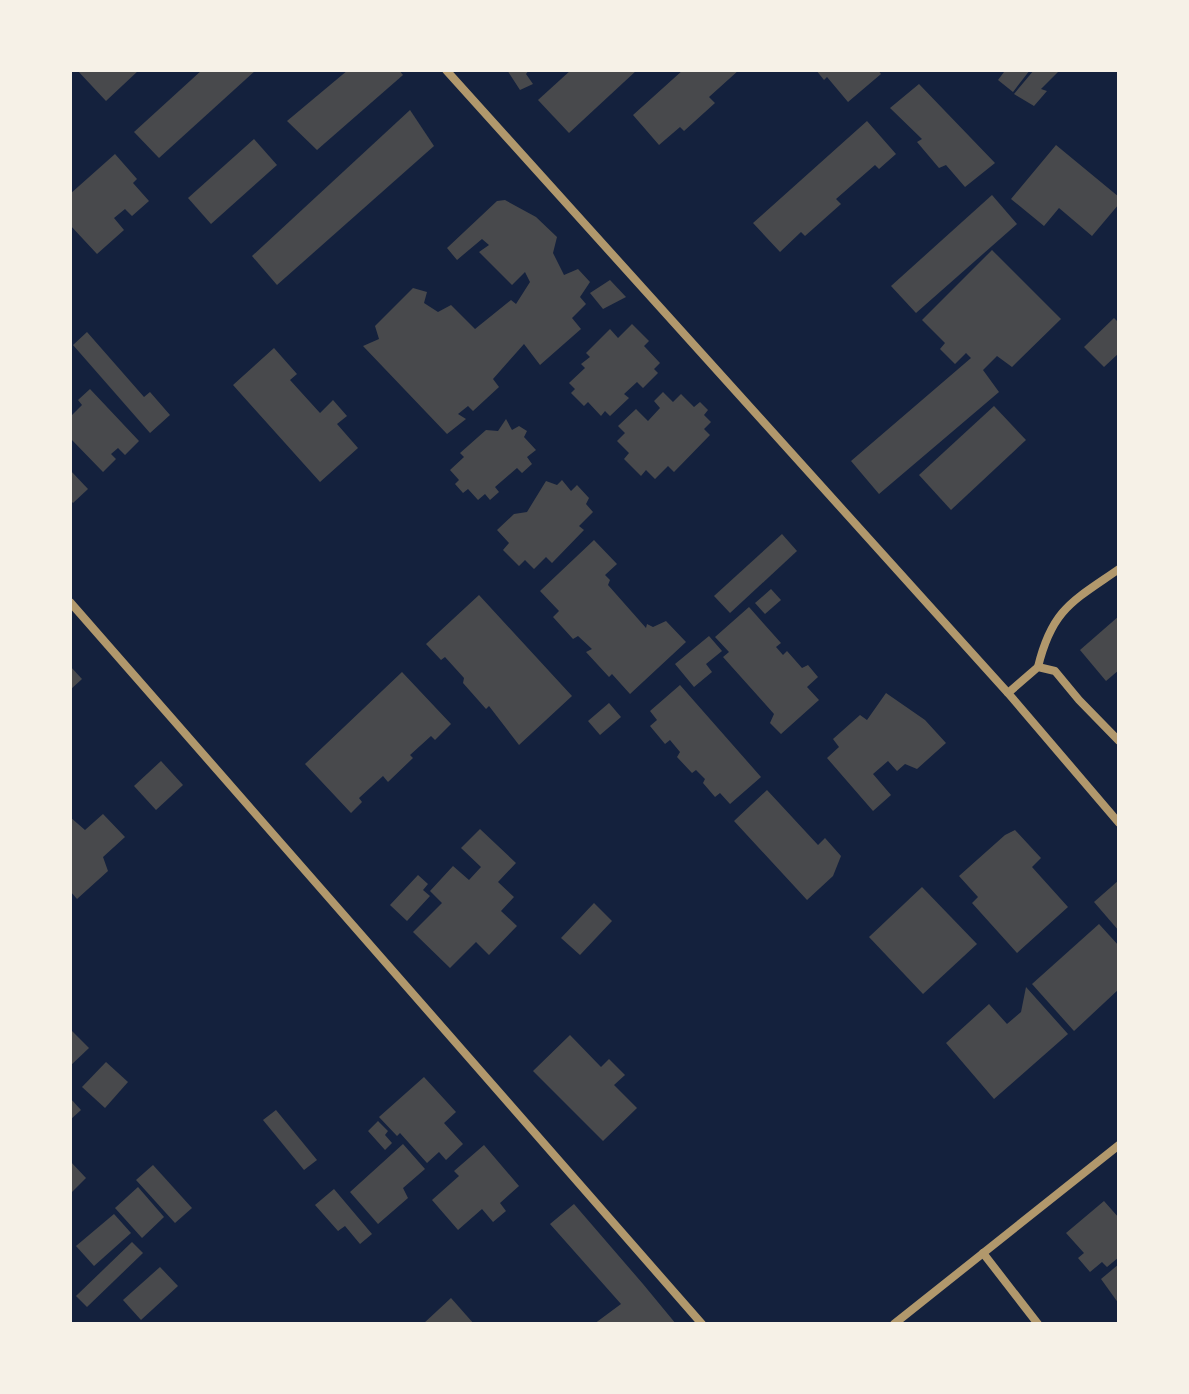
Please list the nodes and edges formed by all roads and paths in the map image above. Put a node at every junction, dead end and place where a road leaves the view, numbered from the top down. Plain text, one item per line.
1 (446, 70) edge
2 (1119, 569) edge
3 (70, 602) edge
4 (1038, 667) junction
5 (1008, 693) junction
6 (1119, 741) edge
7 (1119, 823) edge
8 (1119, 1145) edge
9 (983, 1253) junction
10 (702, 1324) edge
11 (894, 1324) edge
12 (1038, 1324) edge

1 - 5 street
2 - 4 street
3 - 10 street
4 - 5 street
4 - 6 street
5 - 7 street
8 - 9 street
9 - 11 street
9 - 12 street

